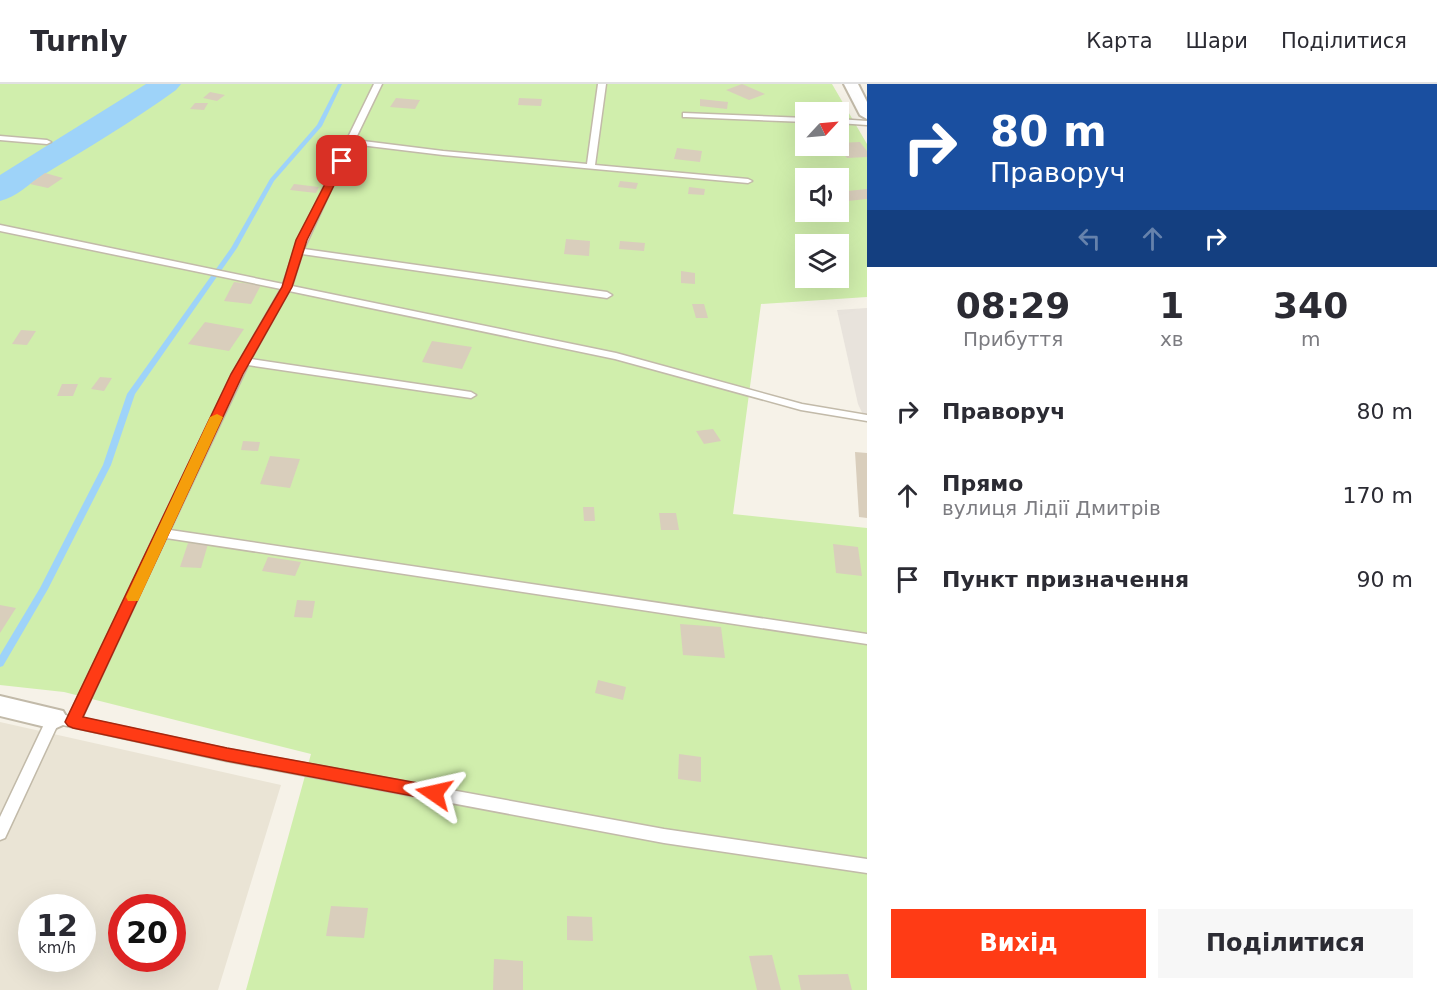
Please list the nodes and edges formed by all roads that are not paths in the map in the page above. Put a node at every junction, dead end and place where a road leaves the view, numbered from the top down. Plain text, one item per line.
1 (378, 84) edge
2 (602, 84) edge
3 (851, 84) edge
4 (686, 115) dead end
5 (867, 115) edge
6 (795, 120) edge
7 (849, 122) edge
8 (867, 123) edge
9 (0, 138) edge
10 (47, 142) dead end
11 (352, 142) junction
12 (591, 166) junction
13 (748, 181) dead end
14 (0, 228) edge
15 (298, 251) junction
16 (287, 287) junction
17 (607, 295) dead end
18 (244, 361) junction
19 (471, 395) dead end
20 (867, 418) edge
21 (163, 533) junction
22 (867, 639) edge
23 (0, 706) edge
24 (64, 720) junction
25 (0, 833) edge
26 (867, 866) edge

1 - 11 lane
2 - 12 lane
3 - 5 street
4 - 6 lane
7 - 8 lane
9 - 10 lane
11 - 12 lane
11 - 15 lane
12 - 13 lane
14 - 16 lane
15 - 16 lane
15 - 17 lane
16 - 18 lane
16 - 20 lane
18 - 19 lane
18 - 21 lane
21 - 22 lane
21 - 24 lane
23 - 24 street
24 - 25 lane
24 - 26 lane

